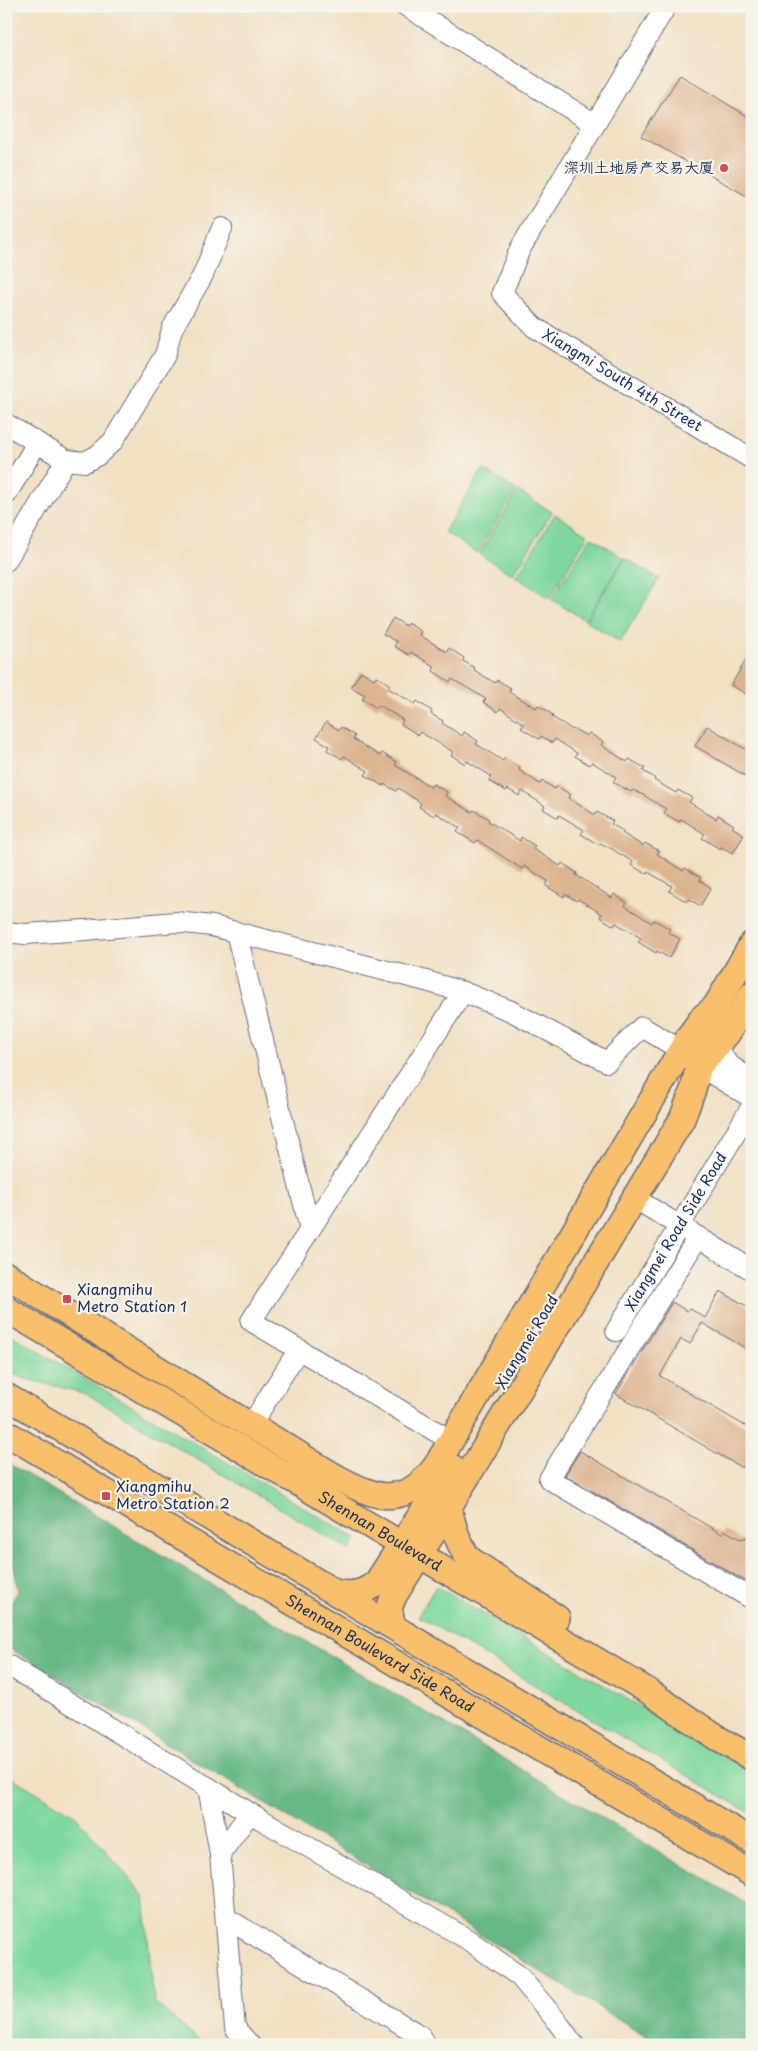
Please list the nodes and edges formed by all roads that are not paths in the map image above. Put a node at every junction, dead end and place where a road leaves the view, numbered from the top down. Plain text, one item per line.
1 (406, 6) edge
2 (666, 6) edge
3 (595, 124) junction
4 (222, 228) dead end
5 (6, 424) edge
6 (37, 443) junction
7 (752, 459) edge
8 (66, 460) junction
9 (6, 495) edge
10 (6, 562) edge
11 (6, 932) edge
12 (236, 932) junction
13 (752, 944) edge
14 (463, 992) junction
15 (752, 994) edge
16 (723, 1040) junction
17 (690, 1058) junction
18 (733, 1068) junction
19 (752, 1079) edge
20 (752, 1098) edge
21 (752, 1106) edge
22 (634, 1198) junction
23 (680, 1226) junction
24 (310, 1229) junction
25 (698, 1237) junction
26 (752, 1270) edge
27 (6, 1275) edge
28 (6, 1309) edge
29 (616, 1331) dead end
30 (299, 1349) junction
31 (118, 1375) junction
32 (6, 1396) edge
33 (208, 1400) junction
34 (250, 1425) junction
35 (6, 1433) edge
36 (450, 1440) junction
37 (300, 1454) junction
38 (445, 1479) junction
39 (449, 1507) junction
40 (367, 1524) junction
41 (410, 1550) junction
42 (338, 1593) junction
43 (752, 1599) edge
44 (393, 1626) junction
45 (6, 1664) edge
46 (648, 1691) junction
47 (717, 1738) junction
48 (752, 1748) edge
49 (752, 1758) edge
50 (208, 1787) junction
51 (250, 1813) junction
52 (752, 1841) edge
53 (220, 1854) junction
54 (752, 1874) edge
55 (226, 1918) junction
56 (426, 2042) edge
57 (250, 2045) edge
58 (574, 2045) edge

1 - 3 street
2 - 3 street
3 - 7 street, Xiangmi South 4th Street
4 - 8 street
5 - 6 street
6 - 8 street
6 - 9 street
8 - 10 street
11 - 12 street
12 - 14 street
12 - 24 street
13 - 17 main road
14 - 17 street
14 - 24 street
15 - 16 main road, Xiangmei Road
16 - 17 main road, Xiangmei Road
16 - 18 street
17 - 18 street
17 - 20 street
17 - 22 main road, Xiangmei Road
17 - 36 main road
17 - 38 main road, Xiangmei Road
18 - 19 street
21 - 23 street, Xiangmei Road Side Road
22 - 23 street
22 - 39 main road, Xiangmei Road
23 - 25 street
23 - 29 street, Xiangmei Road Side Road
24 - 30 street
25 - 26 street
25 - 43 street
27 - 33 main road
28 - 31 main road, Shennan Boulevard
30 - 34 street
30 - 36 street
31 - 33 main road
31 - 40 main road, Shennan Boulevard
32 - 42 main road
33 - 34 main road
34 - 37 main road
35 - 54 main road, Shennan Boulevard Side Road
36 - 37 main road
37 - 40 main road
38 - 39 main road
38 - 41 main road, Xiangmei Road
39 - 41 main road, Xiangmei Road
39 - 46 main road
40 - 41 main road, Shennan Boulevard
41 - 42 main road, Xiangmei Road
41 - 44 main road, Xiangmei Road
41 - 46 main road, Shennan Boulevard
42 - 44 main road
44 - 52 main road
45 - 50 street
46 - 47 main road, Shennan Boulevard
47 - 48 main road
47 - 49 main road, Shennan Boulevard
50 - 51 street
50 - 53 street
51 - 53 street
51 - 58 street
53 - 55 street
55 - 56 street
55 - 57 street

